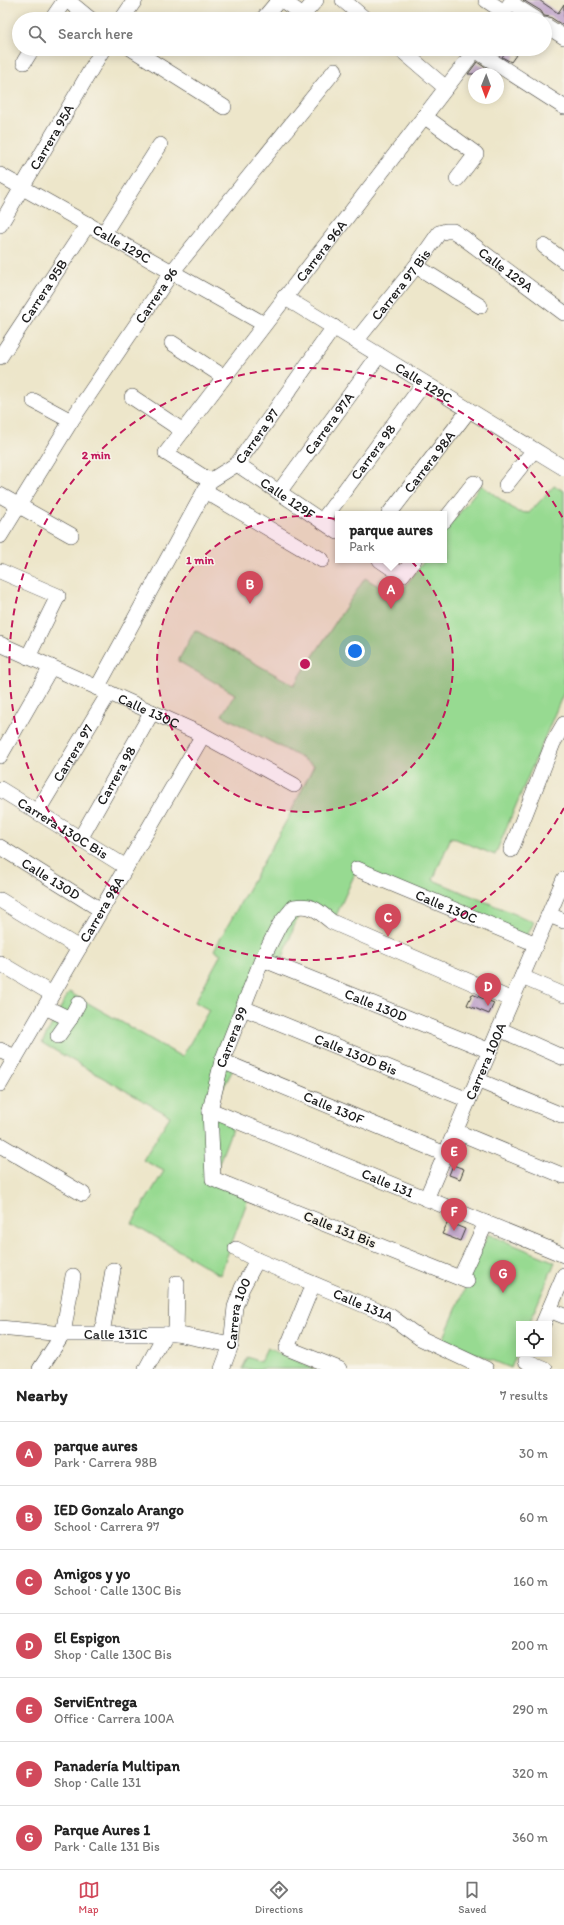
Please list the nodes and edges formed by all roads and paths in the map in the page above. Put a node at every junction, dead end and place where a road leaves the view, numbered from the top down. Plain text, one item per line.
1 (66, 0) edge
2 (135, 0) edge
3 (278, 0) edge
4 (282, 0) edge
5 (316, 0) edge
6 (343, 0) edge
7 (486, 0) edge
8 (507, 9) edge
9 (57, 12) edge
10 (81, 12) edge
11 (127, 12) edge
12 (269, 12) edge
13 (299, 12) edge
14 (306, 12) edge
15 (357, 12) edge
16 (552, 29) edge
17 (564, 37) edge
18 (28, 56) edge
19 (99, 56) edge
20 (143, 56) edge
21 (408, 56) edge
22 (471, 56) edge
23 (487, 56) edge
24 (24, 62) dead end
25 (335, 70) dead end
26 (446, 88) junction
27 (224, 107) dead end
28 (564, 107) edge
29 (424, 116) junction
30 (160, 145) dead end
31 (0, 175) edge
32 (457, 179) dead end
33 (23, 188) junction
34 (88, 224) junction
35 (0, 225) edge
36 (446, 231) joint
37 (104, 233) junction
38 (544, 246) dead end
39 (564, 261) edge
40 (416, 266) junction
41 (172, 272) junction
42 (284, 297) junction
43 (480, 306) dead end
44 (564, 313) edge
45 (264, 324) junction
46 (334, 327) junction
47 (356, 341) junction
48 (172, 343) dead end
49 (379, 355) junction
50 (0, 357) edge
51 (224, 377) junction
52 (424, 383) junction
53 (132, 397) dead end
54 (34, 401) dead end
55 (469, 410) junction
56 (71, 421) junction
57 (183, 431) junction
58 (534, 450) junction
59 (237, 464) junction
60 (564, 467) edge
61 (474, 483) dead end
62 (506, 485) dead end
63 (208, 486) junction
64 (279, 492) junction
65 (0, 495) edge
66 (18, 505) junction
67 (391, 511) edge
68 (447, 517) edge
69 (322, 521) junction
70 (335, 530) edge
71 (71, 535) dead end
72 (0, 536) edge
73 (322, 560) dead end
74 (384, 563) edge
75 (412, 563) edge
76 (0, 571) edge
77 (0, 644) edge
78 (28, 657) junction
79 (51, 667) junction
80 (103, 690) junction
81 (152, 712) junction
82 (564, 724) edge
83 (203, 735) junction
84 (0, 756) edge
85 (294, 785) dead end
86 (0, 789) edge
87 (37, 812) junction
88 (80, 838) junction
89 (0, 847) edge
90 (511, 850) dead end
91 (126, 867) junction
92 (357, 869) dead end
93 (564, 879) edge
94 (0, 900) edge
95 (101, 910) junction
96 (549, 915) junction
97 (564, 921) edge
98 (536, 944) junction
99 (79, 948) junction
100 (262, 959) junction
101 (0, 963) edge
102 (522, 977) junction
103 (564, 996) edge
104 (512, 1000) junction
105 (48, 1001) junction
106 (78, 1004) dead end
107 (243, 1008) junction
108 (70, 1019) junction
109 (499, 1030) junction
110 (58, 1036) dead end
111 (0, 1050) edge
112 (490, 1051) junction
113 (15, 1058) junction
114 (564, 1058) edge
115 (222, 1061) junction
116 (477, 1080) junction
117 (0, 1084) edge
118 (468, 1100) junction
119 (210, 1110) junction
120 (564, 1116) edge
121 (455, 1131) junction
122 (0, 1145) edge
123 (445, 1154) junction
124 (564, 1176) edge
125 (212, 1179) joint
126 (83, 1194) dead end
127 (426, 1199) junction
128 (486, 1223) junction
129 (236, 1249) dead end
130 (564, 1255) edge
131 (257, 1260) junction
132 (113, 1270) dead end
133 (564, 1275) edge
134 (73, 1276) dead end
135 (177, 1283) dead end
136 (314, 1284) junction
137 (549, 1310) junction
138 (564, 1316) edge
139 (544, 1321) edge
140 (0, 1328) edge
141 (102, 1333) junction
142 (63, 1334) junction
143 (171, 1334) junction
144 (231, 1345) junction
145 (526, 1361) edge
146 (40, 1369) edge
147 (146, 1369) edge
148 (222, 1369) edge
149 (339, 1369) edge
150 (486, 1369) edge
151 (545, 1369) edge

1 - 9 street
1 - 10 street
2 - 11 street
3 - 12 street
4 - 13 street
5 - 14 street
6 - 15 street
7 - 8 street
16 - 17 street
18 - 24 street
19 - 33 street, Carrera 95A
20 - 27 street
21 - 26 street
22 - 26 street, Carrera 96A
23 - 28 street
25 - 41 street, Carrera 96
26 - 29 street, Carrera 96A
29 - 32 street
29 - 42 street, Carrera 96A
30 - 37 street
31 - 33 street, Calle 129C
33 - 34 street, Calle 129C
33 - 35 street, Carrera 95A
34 - 37 street, Calle 129C
34 - 50 street, Carrera 95B
36 - 40 street, Carrera 97 Bis
36 - 44 street, Calle 129A
37 - 41 street, Calle 129C
38 - 39 street
40 - 43 street
40 - 47 street, Carrera 97 Bis
41 - 45 street, Calle 129C
41 - 56 street, Carrera 96
42 - 45 street, Carrera 96A
42 - 46 street, Calle 129C
45 - 51 street, Carrera 96A
46 - 47 street, Calle 129C
46 - 59 street, Carrera 97
47 - 49 street, Calle 129C
48 - 51 street
49 - 52 street, Calle 129C
49 - 64 street, Carrera 97A
51 - 57 street, Carrera 96A
52 - 55 street, Calle 129C
52 - 69 street, Carrera 98
53 - 57 street
54 - 56 street
55 - 58 street, Calle 129C
55 - 67 street, Carrera 98A
56 - 66 street, Carrera 96
57 - 63 street, Carrera 96A
58 - 60 street, Calle 129C
58 - 62 street
59 - 63 street, Carrera 97
59 - 64 street, Calle 129F
61 - 68 street
63 - 73 street
63 - 80 street, Carrera 97
64 - 69 street, Calle 129F
65 - 66 street
66 - 71 street
66 - 72 street, Carrera 96
69 - 70 street, Calle 129F
74 - 75 street
76 - 78 street
77 - 78 street, Calle 130C
78 - 79 street, Calle 130C
79 - 80 street, Calle 130C
79 - 84 street
80 - 81 street, Calle 130C
80 - 87 street, Carrera 97
81 - 83 street, Calle 130C
81 - 88 street, Carrera 98
82 - 90 street
83 - 85 street, Calle 130C
83 - 91 street, Carrera 98A
86 - 87 street, Carrera 130C Bis
87 - 88 street, Carrera 130C Bis
88 - 91 street, Carrera 130C Bis
89 - 95 street, Calle 130D
91 - 95 street, Carrera 98A
92 - 98 street, Calle 130C
93 - 96 street, Carrera 100A
94 - 99 street
95 - 99 street, Carrera 98A
96 - 97 street
96 - 98 street, Carrera 100A
98 - 102 street, Carrera 100A
99 - 105 street, Carrera 98A
100 - 104 street, Carrera 99
100 - 107 street, Carrera 99
100 - 112 street, Calle 130D
101 - 105 street
102 - 103 street
102 - 104 street, Carrera 100A
104 - 109 street, Carrera 100A
105 - 108 street
105 - 113 street, Carrera 98A
106 - 108 street
107 - 115 street, Carrera 99
107 - 118 street, Calle 130D Bis
108 - 110 street
109 - 112 street, Carrera 100A
109 - 114 street
111 - 113 street
112 - 116 street, Carrera 100A
113 - 117 street, Carrera 98A
115 - 119 street, Carrera 99
115 - 123 street, Calle 130F
116 - 118 street, Carrera 100A
116 - 120 street
118 - 121 street, Carrera 100A
119 - 125 street, Carrera 99
119 - 127 street, Calle 131
121 - 123 street, Carrera 100A
121 - 124 street
122 - 126 street
123 - 127 street, Carrera 100A
125 - 128 street, Calle 131 Bis
127 - 128 street, Calle 131
128 - 130 street, Calle 131
129 - 131 street, Calle 131A
131 - 136 street, Calle 131A
131 - 144 street, Carrera 100
132 - 141 street
133 - 137 street
134 - 142 street
135 - 143 street
136 - 149 street
136 - 150 street, Calle 131A
137 - 138 street
137 - 139 street
140 - 142 street, Calle 131C
141 - 142 street, Calle 131C
141 - 143 street, Calle 131C
142 - 146 street
143 - 144 street, Calle 131C
143 - 147 street
144 - 148 street, Carrera 100
145 - 151 street

